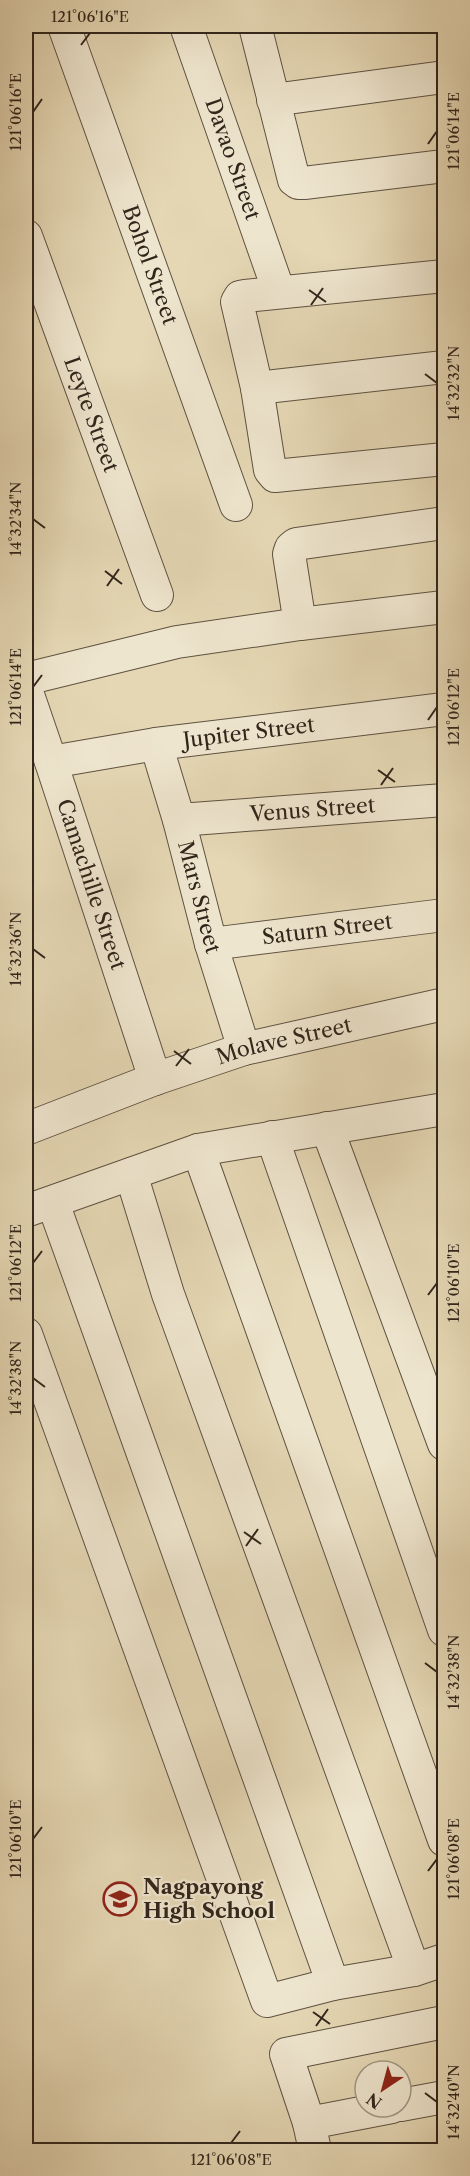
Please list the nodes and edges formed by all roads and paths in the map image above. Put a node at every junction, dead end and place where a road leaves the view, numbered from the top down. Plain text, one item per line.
1 (64, 26) edge
2 (186, 26) edge
3 (255, 26) edge
4 (444, 77) edge
5 (273, 100) junction
6 (444, 166) edge
7 (26, 236) edge
8 (444, 276) edge
9 (279, 292) junction
10 (444, 367) edge
11 (257, 388) junction
12 (444, 459) edge
13 (236, 505) dead end
14 (444, 523) edge
15 (157, 595) dead end
16 (444, 607) edge
17 (300, 624) junction
18 (26, 680) edge
19 (26, 689) edge
20 (444, 709) edge
21 (156, 744) junction
22 (51, 762) junction
23 (444, 800) edge
24 (179, 820) junction
25 (444, 915) edge
26 (211, 944) junction
27 (444, 1004) edge
28 (244, 1049) junction
29 (155, 1079) junction
30 (444, 1109) edge
31 (327, 1128) junction
32 (26, 1129) edge
33 (272, 1137) junction
34 (198, 1150) junction
35 (130, 1174) junction
36 (39, 1207) edge
37 (26, 1334) edge
38 (444, 1444) edge
39 (444, 1630) edge
40 (444, 1840) edge
41 (444, 1960) edge
42 (414, 1970) junction
43 (333, 1984) junction
44 (444, 2022) edge
45 (444, 2097) edge
46 (413, 2103) edge
47 (360, 2119) edge
48 (312, 2137) edge

1 - 13 street, Bohol Street
2 - 9 street, Davao Street
3 - 5 street
4 - 5 street
5 - 6 street
7 - 15 street, Leyte Street
8 - 9 street
9 - 11 street
10 - 11 street
11 - 12 street
14 - 17 street
16 - 17 street
17 - 18 street
19 - 22 street, Camachille Street
20 - 21 street, Jupiter Street
21 - 22 street, Jupiter Street
21 - 24 street, Mars Street
22 - 29 street, Camachille Street
23 - 24 street, Venus Street
24 - 26 street, Mars Street
25 - 26 street, Saturn Street
26 - 28 street, Mars Street
27 - 28 street, Molave Street
28 - 29 street, Molave Street
29 - 32 street, Molave Street
30 - 31 street
31 - 33 street
31 - 38 street
33 - 34 street
33 - 39 street
34 - 35 street
34 - 40 street
35 - 36 street
35 - 42 street
36 - 43 street
37 - 43 street
41 - 42 street
42 - 43 street
44 - 48 street
45 - 46 street
47 - 48 street

